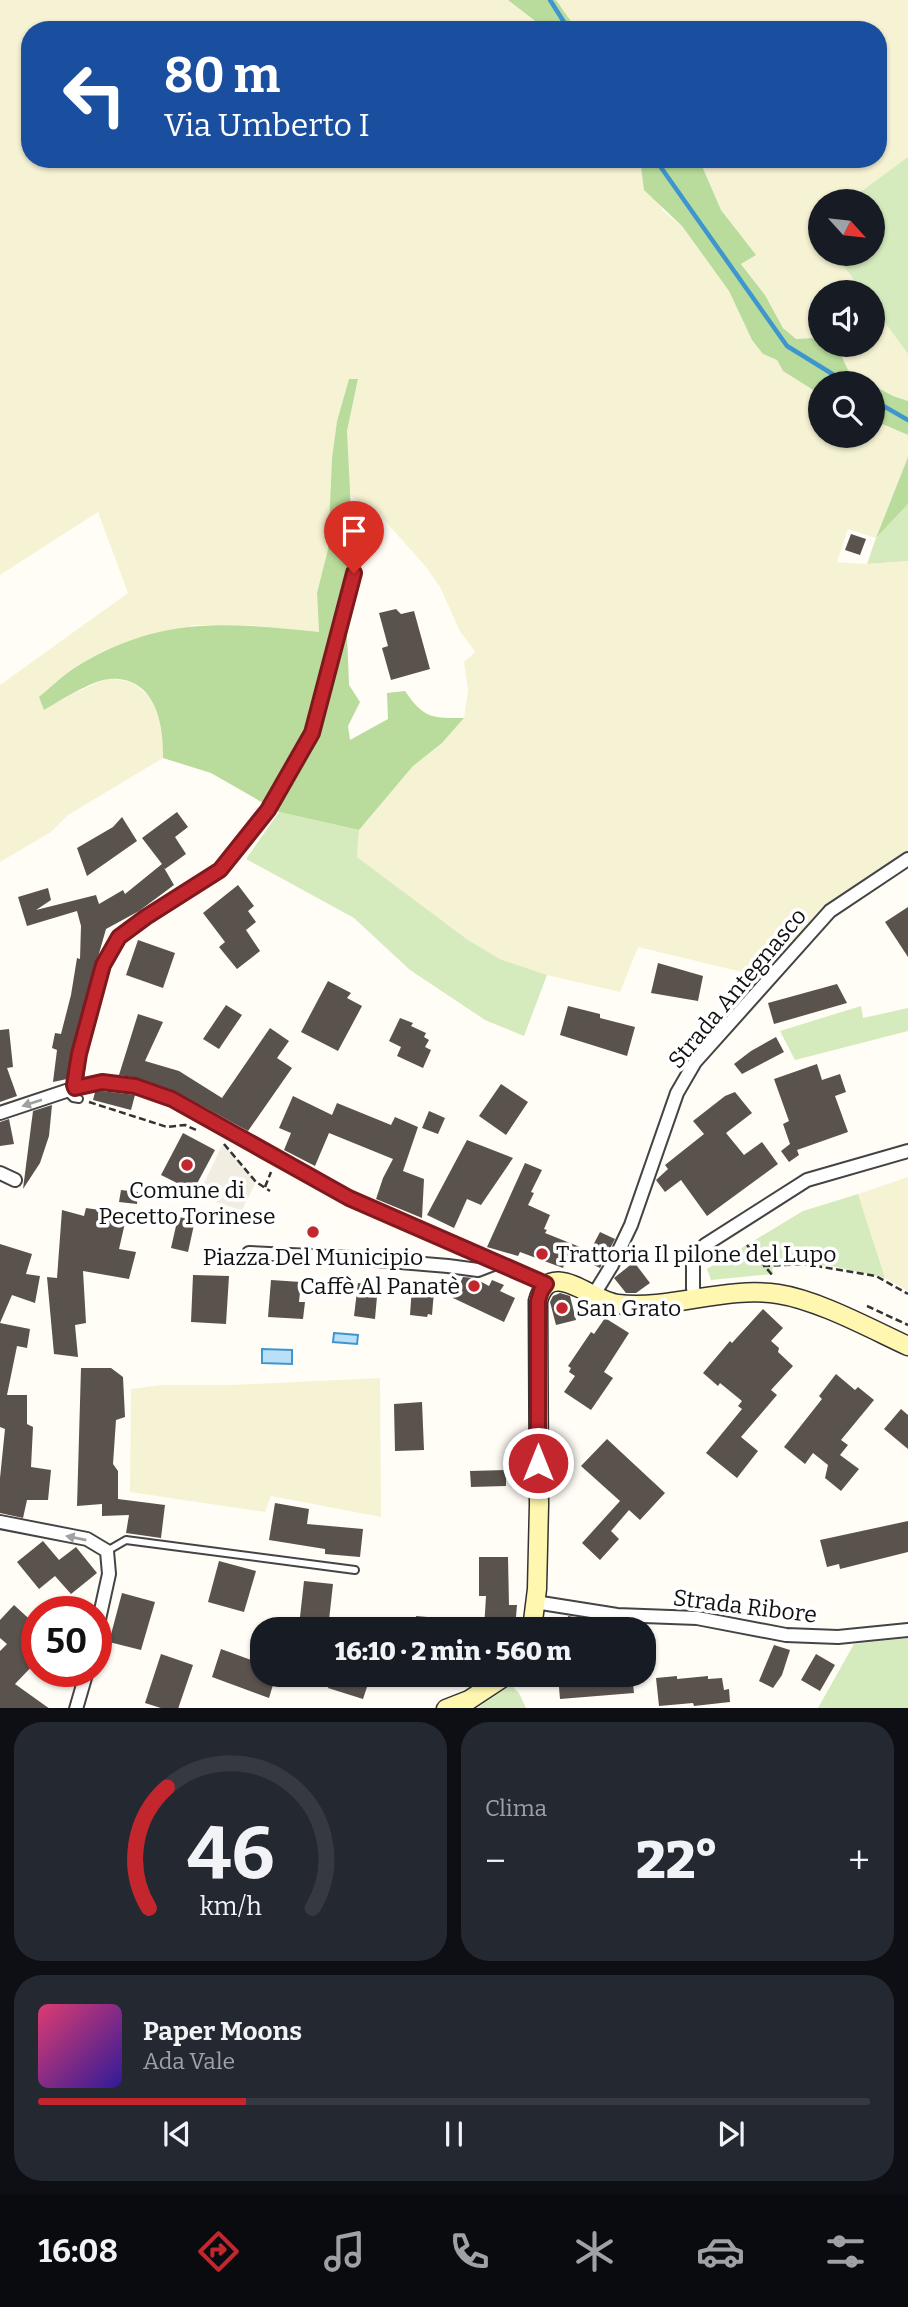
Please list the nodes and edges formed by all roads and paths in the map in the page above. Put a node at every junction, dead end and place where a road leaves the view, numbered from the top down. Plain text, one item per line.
1 (354, 573) dead end
2 (908, 859) edge
3 (73, 1093) junction
4 (0, 1113) edge
5 (204, 1134) dead end
6 (223, 1143) dead end
7 (908, 1151) edge
8 (271, 1171) dead end
9 (0, 1173) edge
10 (15, 1180) dead end
11 (265, 1187) junction
12 (270, 1191) dead end
13 (747, 1245) dead end
14 (249, 1253) dead end
15 (496, 1263) junction
16 (763, 1266) junction
17 (546, 1284) junction
18 (780, 1284) dead end
19 (908, 1294) edge
20 (593, 1296) junction
21 (695, 1298) junction
22 (908, 1346) edge
23 (0, 1522) edge
24 (107, 1551) junction
25 (355, 1570) dead end
26 (104, 1596) edge
27 (535, 1602) junction
28 (533, 1617) edge
29 (908, 1630) edge
30 (82, 1687) edge
31 (488, 1687) edge
32 (76, 1708) edge
33 (448, 1708) edge

1 - 3 street
2 - 20 street, Strada Antegnasco
3 -> 4 street
3 - 5 path
3 - 15 street
6 - 11 path
7 - 21 street
8 - 11 path
9 - 10 street
11 - 12 path
13 - 16 path
14 - 15 street
15 - 17 street
16 - 18 path
16 - 19 path
17 - 20 main road
17 - 27 main road
20 - 21 main road
21 - 22 main road
24 -> 23 street
24 - 25 lane
24 - 26 street
27 - 28 main road
27 - 29 street, Strada Ribore
30 - 32 street
31 - 33 main road

